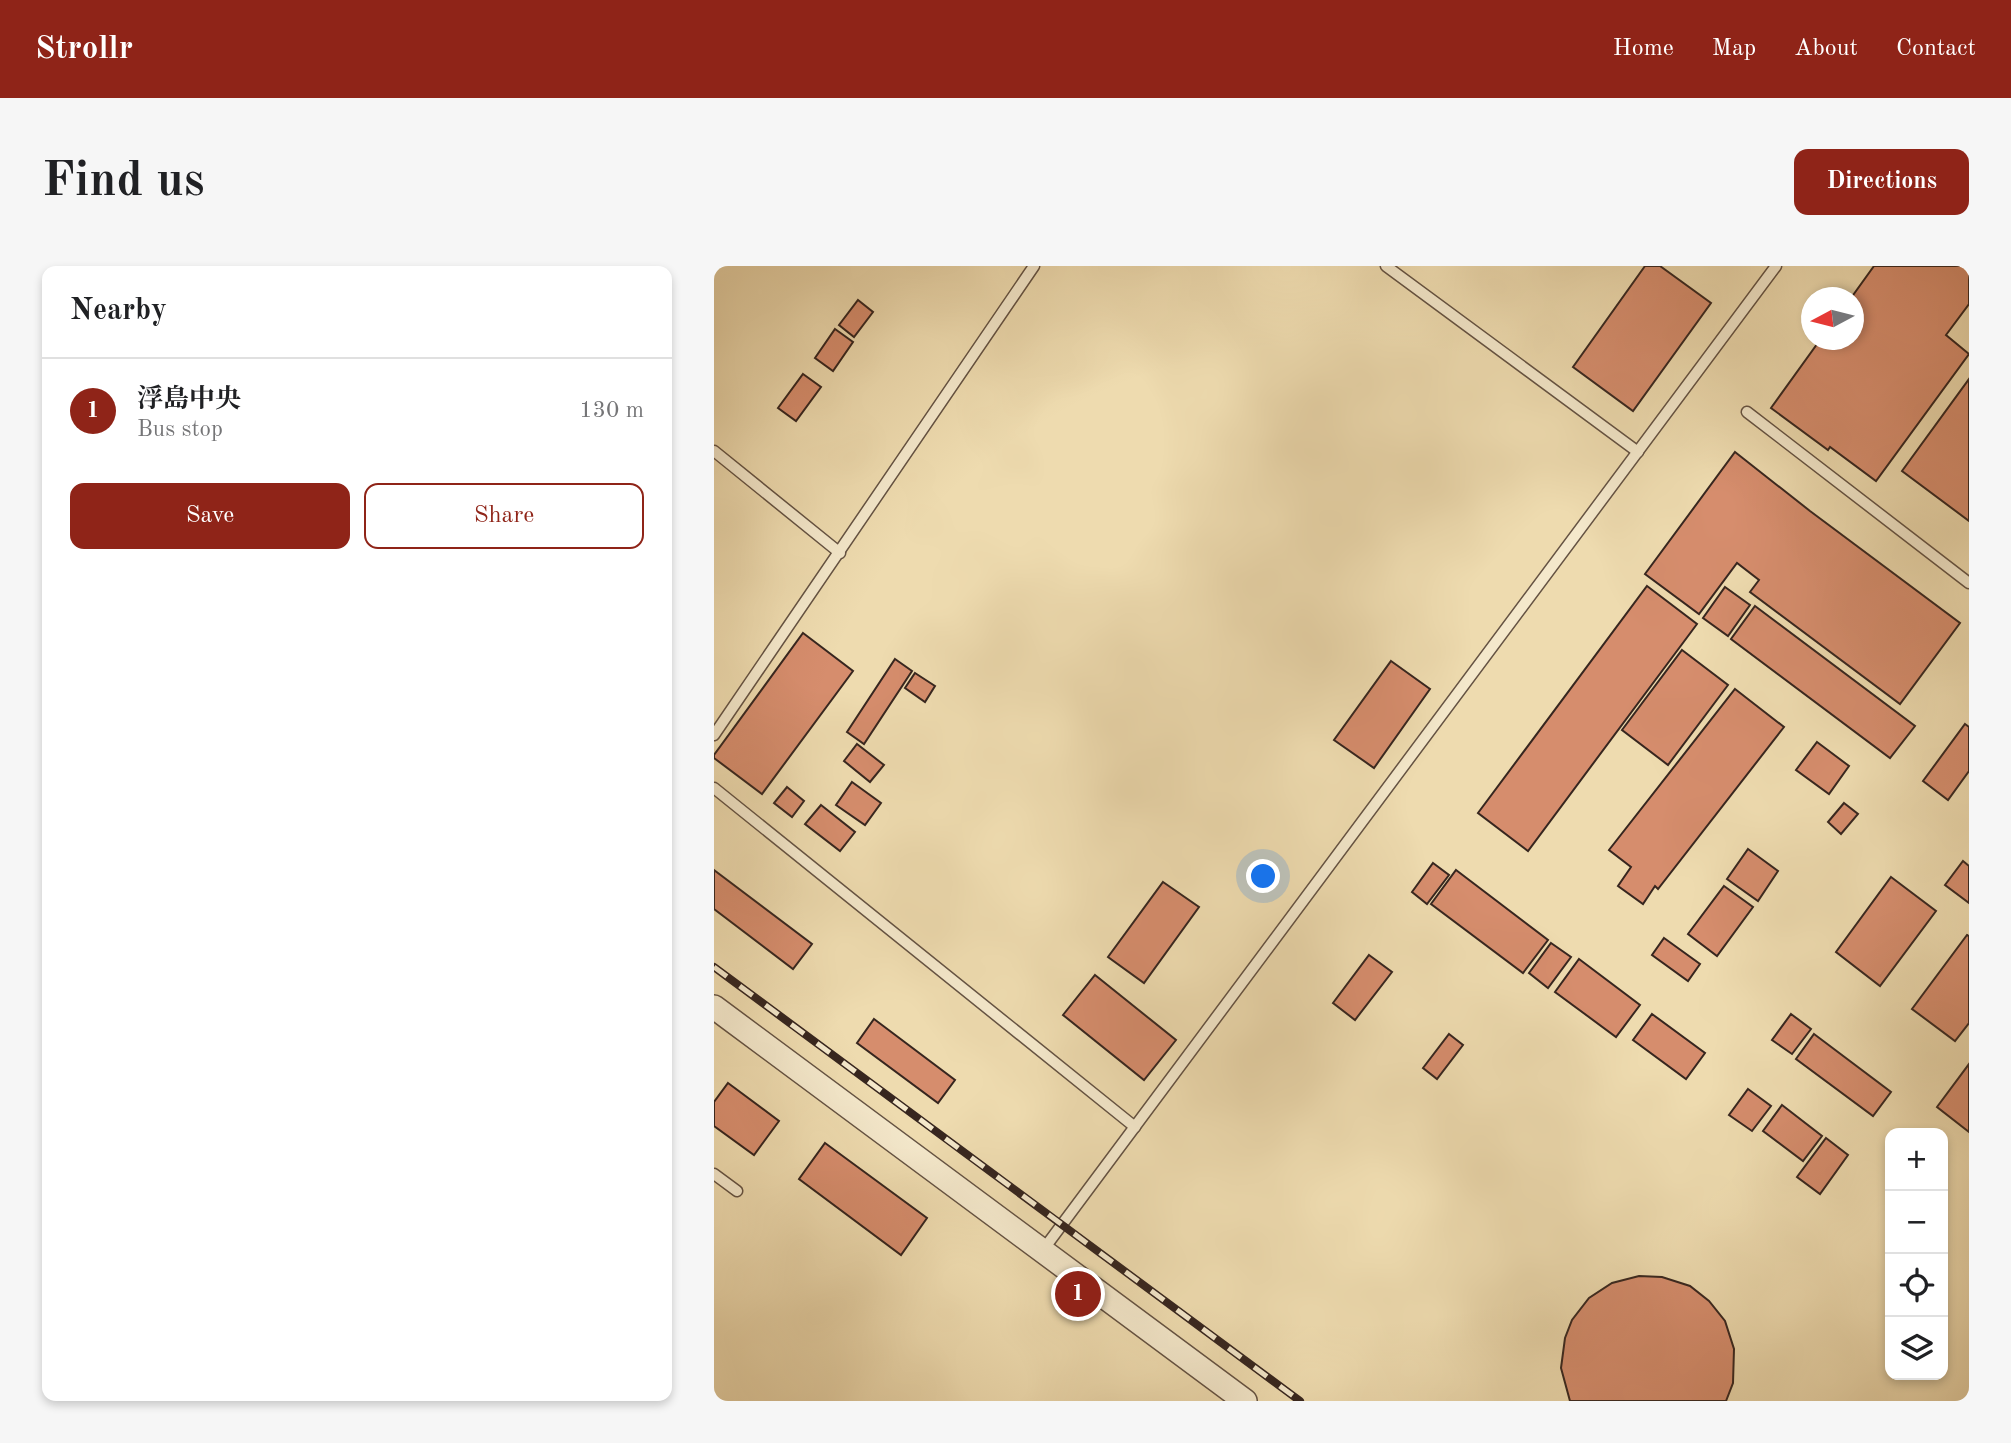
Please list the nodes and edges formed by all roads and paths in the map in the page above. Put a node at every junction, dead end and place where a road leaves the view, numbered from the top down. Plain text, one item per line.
1 (1034, 266) edge
2 (1387, 266) edge
3 (1776, 266) edge
4 (1746, 412) dead end
5 (714, 451) edge
6 (1638, 452) junction
7 (841, 553) junction
8 (1969, 583) edge
9 (714, 735) edge
10 (714, 788) edge
11 (714, 1007) edge
12 (1135, 1127) junction
13 (714, 1174) edge
14 (737, 1191) dead end
15 (1043, 1251) junction
16 (1245, 1401) edge

1 - 7 lane
2 - 6 lane
3 - 6 lane
4 - 8 lane
5 - 7 lane
6 - 12 lane
7 - 9 lane
10 - 12 lane
11 - 15 street
12 - 15 lane
13 - 14 lane
15 - 16 street

